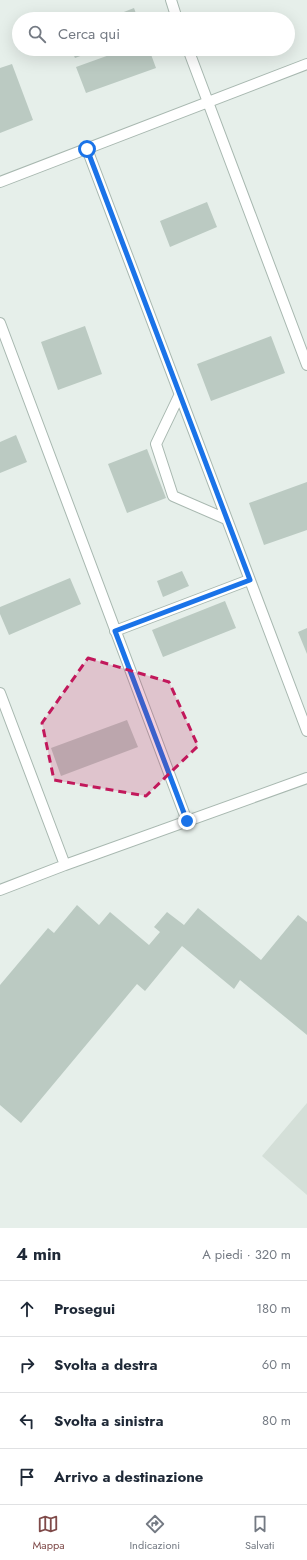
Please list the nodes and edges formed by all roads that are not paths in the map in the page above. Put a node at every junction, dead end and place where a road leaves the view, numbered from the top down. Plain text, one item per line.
1 (171, 0) edge
2 (175, 12) edge
3 (191, 56) edge
4 (307, 64) edge
5 (208, 103) junction
6 (87, 149) junction
7 (0, 182) edge
8 (0, 323) edge
9 (307, 365) edge
10 (179, 396) junction
11 (226, 520) junction
12 (250, 580) junction
13 (115, 631) junction
14 (0, 693) edge
15 (307, 732) edge
16 (307, 778) edge
17 (187, 821) junction
18 (65, 865) junction
19 (0, 890) edge

1 - 2 lane
3 - 5 lane
4 - 5 lane
5 - 6 lane
5 - 9 lane
6 - 7 lane
6 - 10 lane
8 - 13 lane
10 - 11 lane
10 - 11 lane
11 - 12 lane
12 - 13 lane
12 - 15 lane
13 - 17 lane
14 - 18 lane
16 - 17 lane
17 - 18 lane
18 - 19 lane

